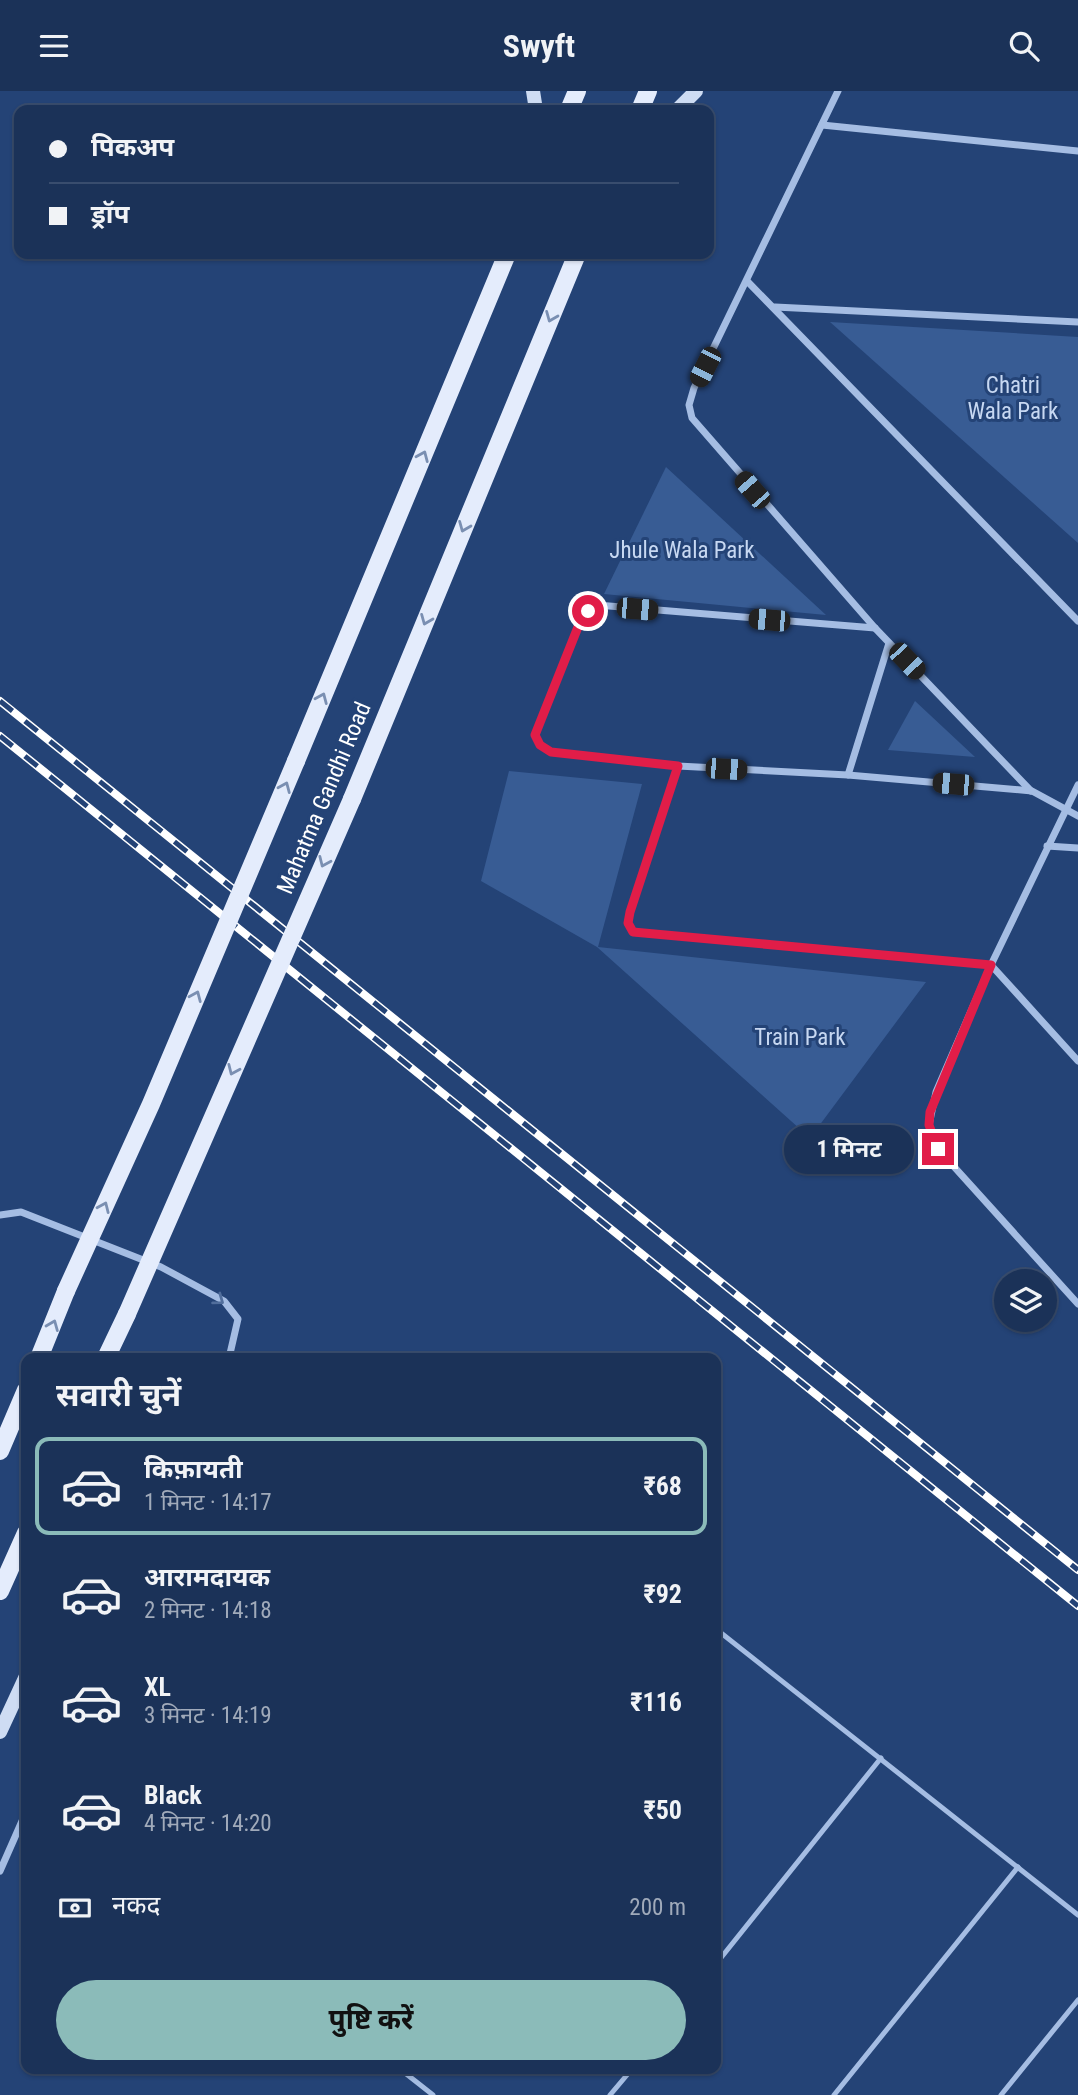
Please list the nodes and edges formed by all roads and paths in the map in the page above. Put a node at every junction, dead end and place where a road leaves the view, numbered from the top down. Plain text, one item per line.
1 (696, 91) edge
2 (838, 91) edge
3 (682, 105) edge
4 (822, 125) junction
5 (1078, 151) edge
6 (505, 259) edge
7 (575, 259) edge
8 (748, 282) junction
9 (774, 307) junction
10 (1078, 322) edge
11 (1078, 621) edge
12 (875, 628) junction
13 (889, 643) junction
14 (678, 766) junction
15 (848, 775) junction
16 (1078, 785) edge
17 (1032, 791) junction
18 (1068, 809) junction
19 (1078, 816) edge
20 (1047, 846) junction
21 (1078, 848) edge
22 (991, 965) junction
23 (1078, 1061) edge
24 (0, 1215) edge
25 (1078, 1304) edge
26 (41, 1353) edge
27 (108, 1353) edge
28 (230, 1353) edge
29 (21, 1402) edge
30 (18, 1410) junction
31 (0, 1434) edge
32 (0, 1451) edge
33 (21, 1544) edge
34 (0, 1591) edge
35 (721, 1633) edge
36 (21, 1687) edge
37 (0, 1732) edge
38 (881, 1758) junction
39 (21, 1823) edge
40 (1017, 1867) junction
41 (0, 1871) edge
42 (1078, 1915) edge
43 (721, 1958) edge
44 (1078, 2000) edge
45 (406, 2074) edge
46 (628, 2074) edge
47 (433, 2095) edge
48 (610, 2095) edge
49 (834, 2095) edge
50 (1002, 2095) edge

1 - 3 main road
2 - 4 street
4 - 5 street
4 - 8 street
26 -> 6 main road, Mahatma Gandhi Road, bridge
7 -> 27 main road, Mahatma Gandhi Road, bridge
8 - 9 street
8 - 12 street
9 - 10 street
9 - 11 street
12 - 13 street
12 - 14 street
13 - 15 street
13 - 17 street
14 - 15 street
14 - 22 street
15 - 17 street
16 - 18 street
17 - 18 street
18 - 19 street
18 - 20 street
20 - 21 street
20 - 22 street
22 - 23 street
22 - 25 street
24 -> 28 street
29 - 30 main road
30 - 31 main road
30 - 32 main road
33 - 34 main road
35 - 38 lane
36 - 37 main road
38 - 40 lane
38 - 43 lane
39 - 41 street
40 - 42 lane
40 - 49 lane
44 - 50 lane
45 - 47 lane
46 - 48 lane

